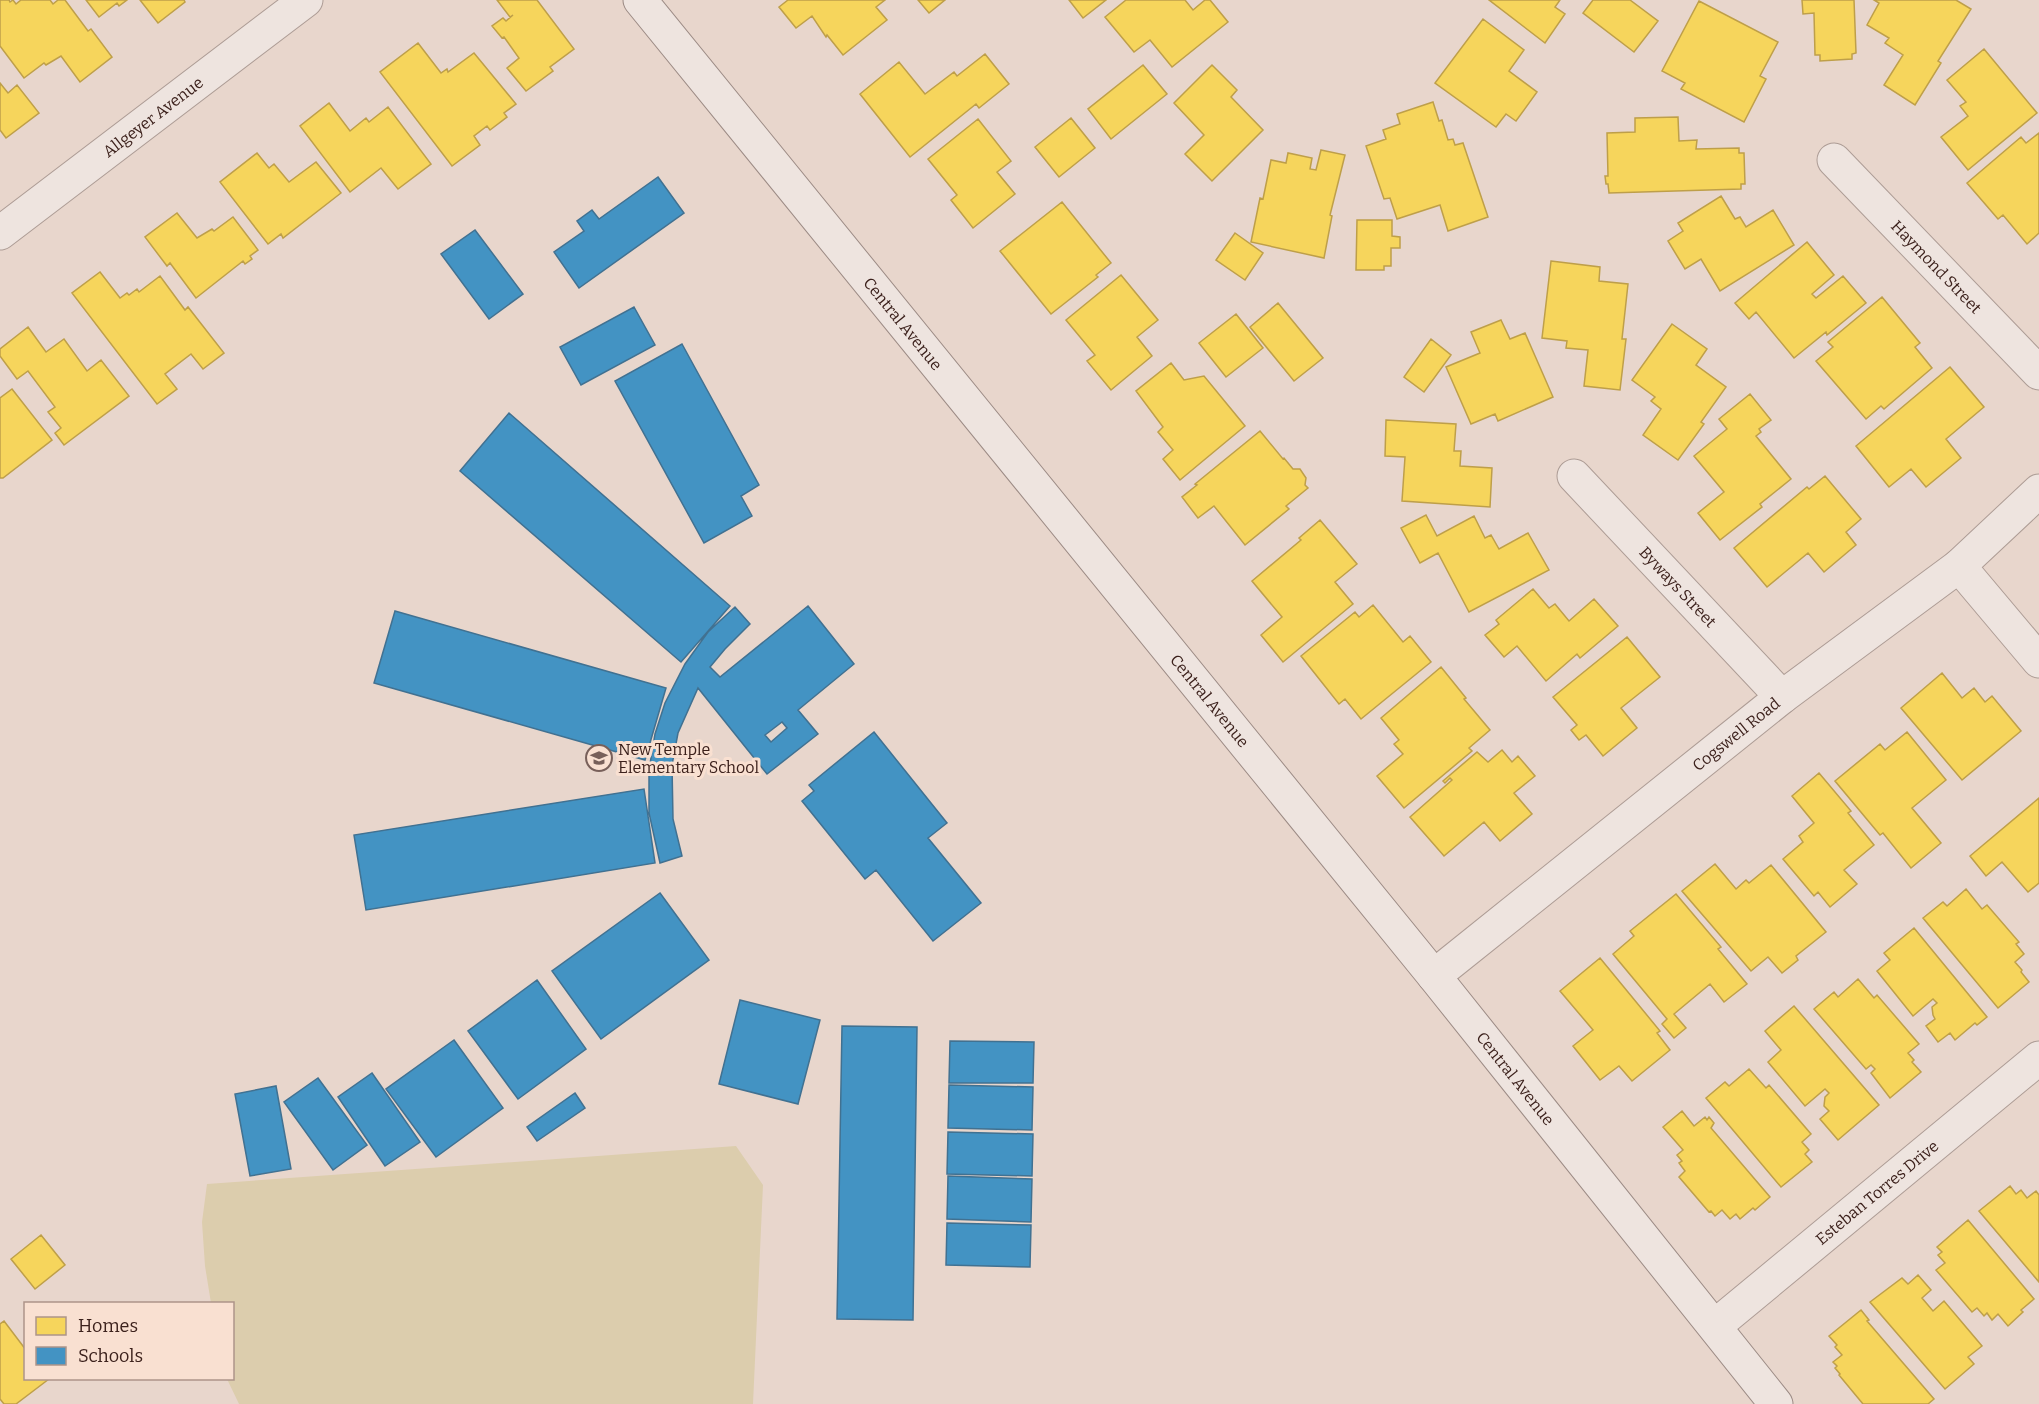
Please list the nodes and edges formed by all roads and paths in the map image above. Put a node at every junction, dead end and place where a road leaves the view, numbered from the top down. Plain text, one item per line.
1 (306, 0) edge
2 (640, 0) edge
3 (1834, 160) dead end
4 (0, 233) edge
5 (2039, 373) edge
6 (1574, 476) dead end
7 (2039, 491) edge
8 (1959, 566) junction
9 (2039, 661) edge
10 (1782, 697) junction
11 (1434, 976) junction
12 (2039, 1058) edge
13 (1715, 1326) junction
14 (1776, 1404) edge

1 - 4 street, Allgeyer Avenue
2 - 11 street, Central Avenue
3 - 5 street, Haymond Street
6 - 10 street, Byways Street
7 - 8 street, Cogswell Road
8 - 9 street
8 - 10 street, Cogswell Road
10 - 11 street, Cogswell Road
11 - 13 street, Central Avenue
12 - 13 street, Esteban Torres Drive
13 - 14 street, Central Avenue

